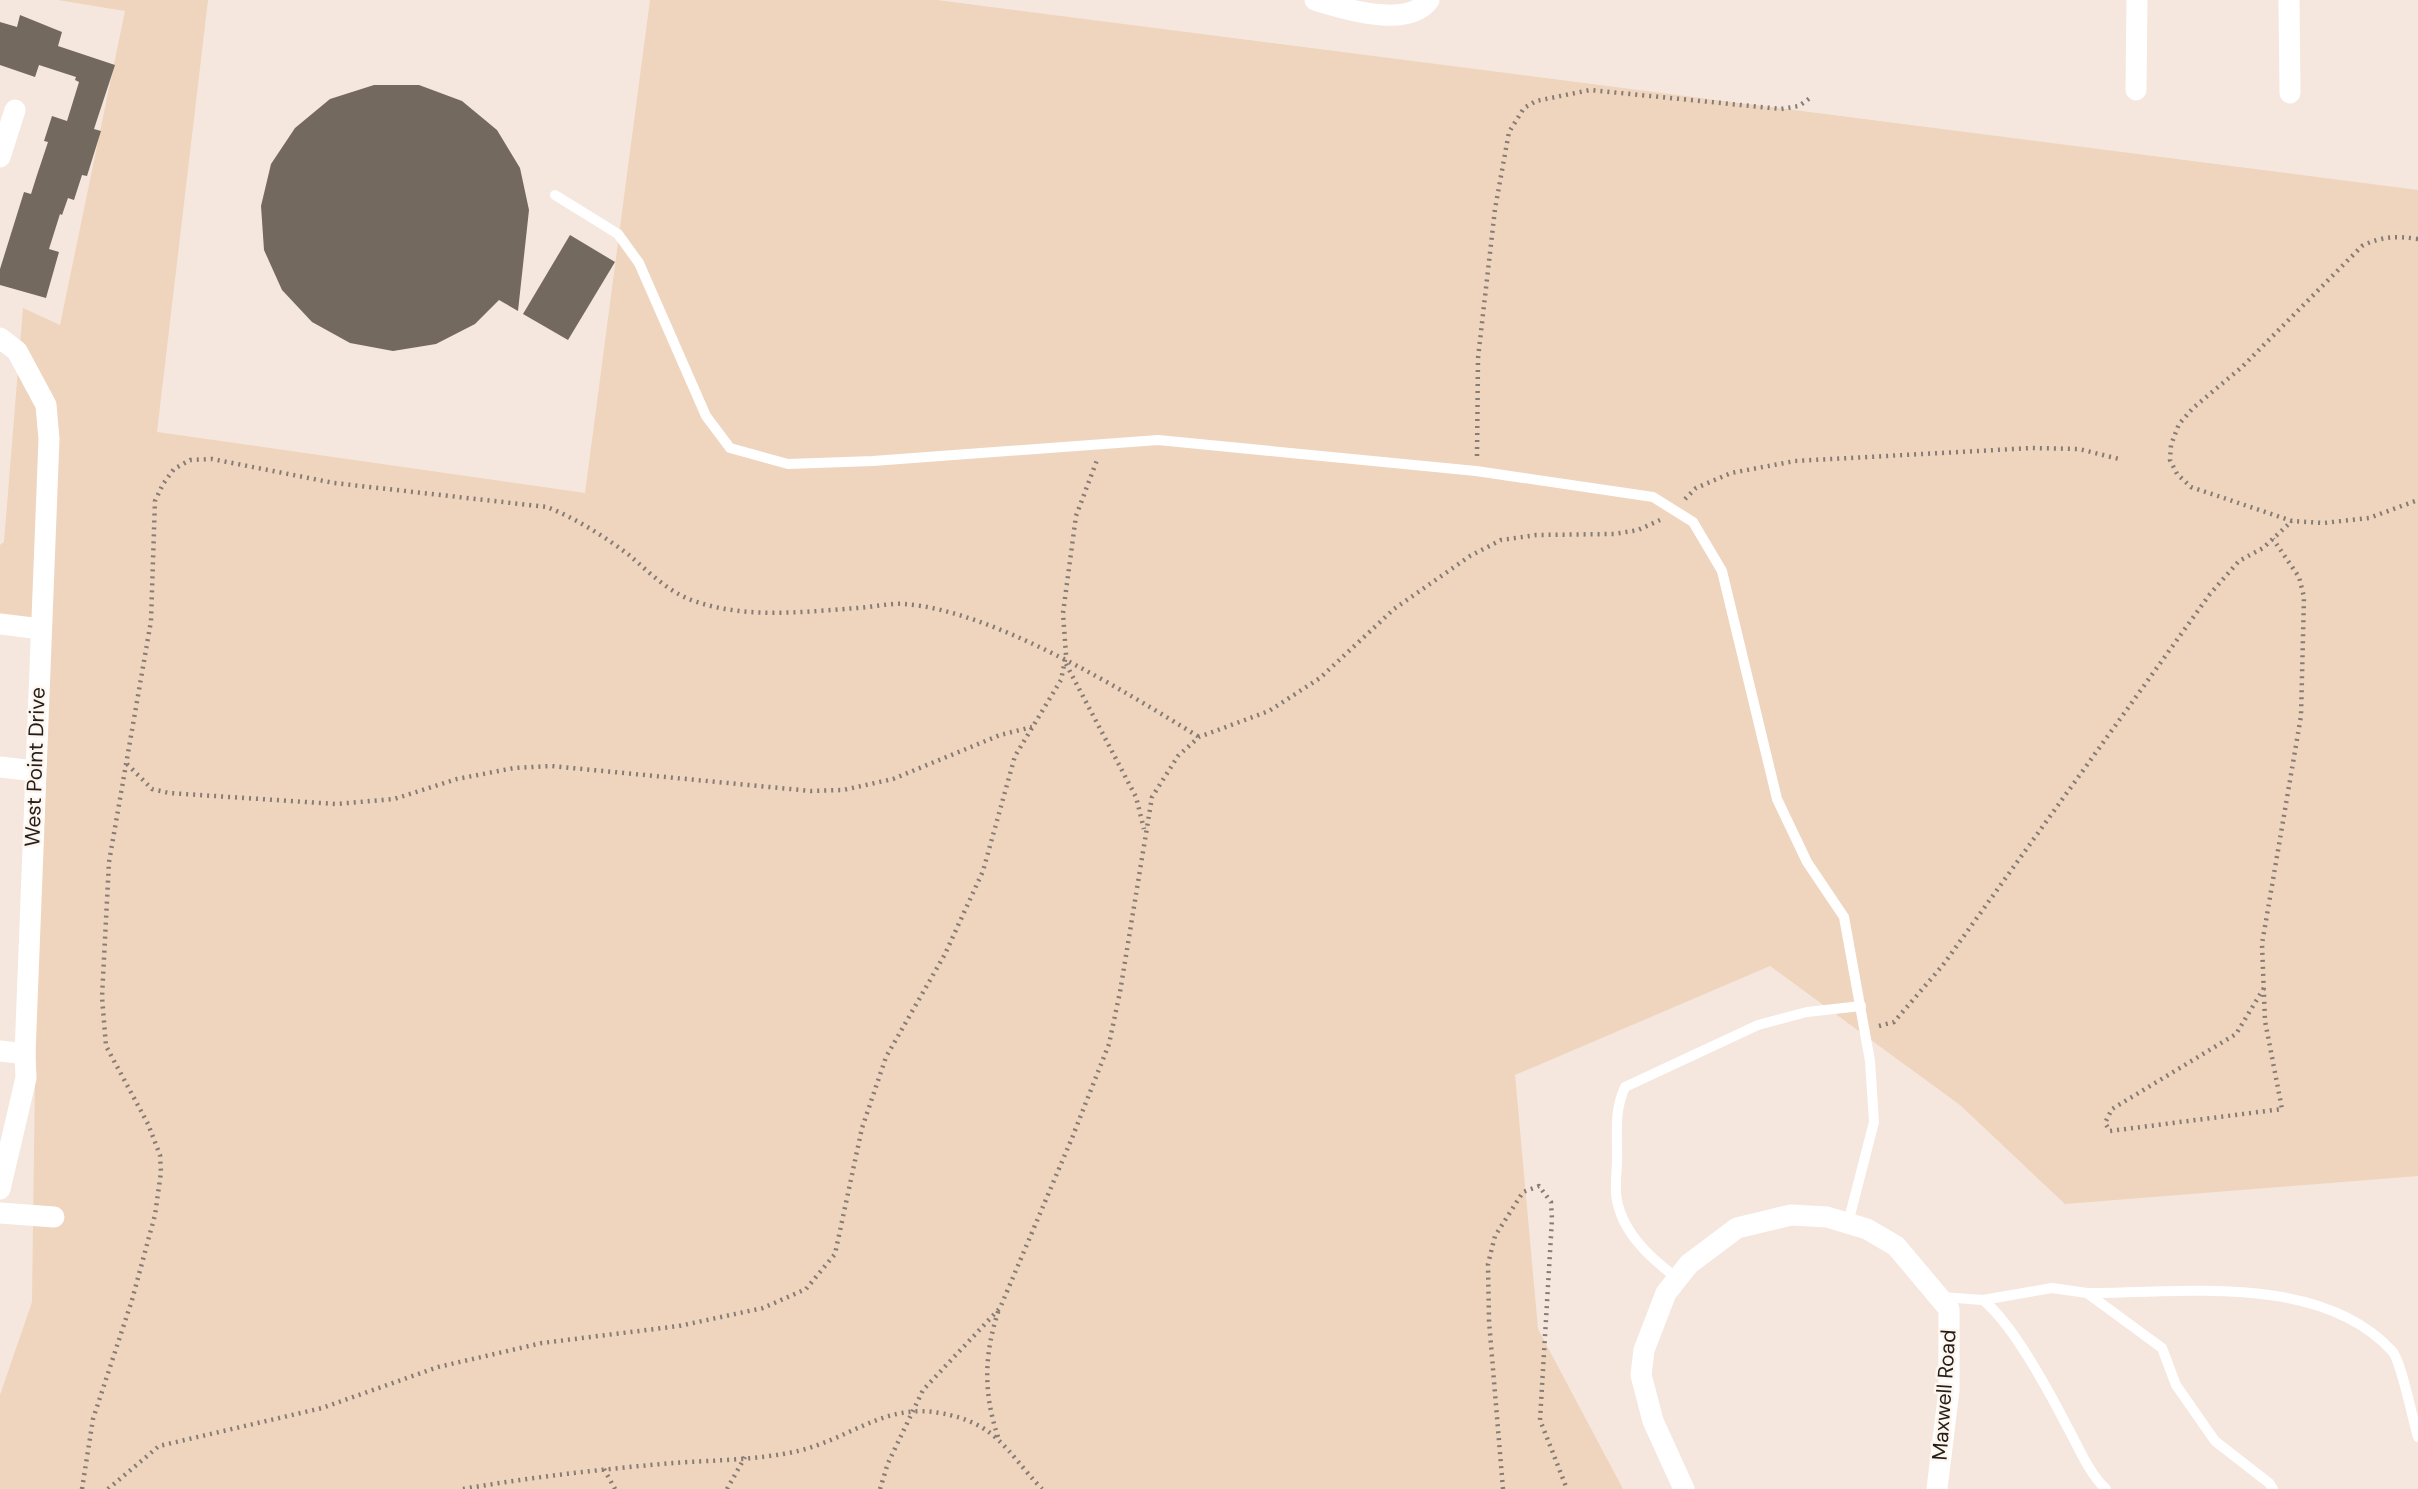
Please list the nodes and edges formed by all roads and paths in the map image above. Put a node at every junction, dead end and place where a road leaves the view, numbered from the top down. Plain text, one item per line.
1 (1315, 0) edge
2 (1429, 0) edge
3 (2137, 0) edge
4 (2289, 0) edge
5 (2136, 90) dead end
6 (2290, 93) dead end
7 (1810, 98) dead end
8 (15, 110) dead end
9 (0, 157) edge
10 (555, 195) dead end
11 (2418, 239) edge
12 (8, 344) edge
13 (1103, 443) junction
14 (2119, 459) dead end
15 (1476, 471) junction
16 (2418, 500) edge
17 (1675, 510) junction
18 (2292, 521) junction
19 (2273, 539) junction
20 (0, 624) edge
21 (41, 629) junction
22 (1065, 661) junction
23 (1032, 727) junction
24 (1199, 737) junction
25 (126, 764) junction
26 (0, 767) edge
27 (35, 771) junction
28 (1145, 830) junction
29 (2264, 988) junction
30 (1861, 1006) junction
31 (1865, 1030) junction
32 (0, 1051) edge
33 (25, 1054) junction
34 (0, 1189) edge
35 (0, 1213) edge
36 (54, 1217) dead end
37 (1848, 1223) junction
38 (1677, 1278) junction
39 (2087, 1293) junction
40 (1940, 1297) junction
41 (1983, 1300) junction
42 (1000, 1308) junction
43 (912, 1411) junction
44 (2418, 1437) edge
45 (998, 1438) junction
46 (745, 1457) junction
47 (604, 1469) junction
48 (484, 1487) edge
49 (82, 1489) edge
50 (108, 1489) edge
51 (463, 1489) edge
52 (615, 1489) edge
53 (727, 1489) edge
54 (880, 1489) edge
55 (1042, 1489) edge
56 (1503, 1489) edge
57 (1567, 1489) edge
58 (1684, 1489) edge
59 (1937, 1489) edge
60 (2106, 1489) edge
61 (2273, 1489) edge

1 - 2 street
3 - 5 street
4 - 6 street
7 - 15 path
8 - 9 street
10 - 13 lane
11 - 18 path
12 - 21 street, West Point Drive
13 - 15 lane
13 - 22 path
14 - 17 path
15 - 17 lane
16 - 18 path
17 - 24 path
17 - 30 lane
18 - 19 path
19 - 29 path
19 - 31 path
20 - 21 street
21 - 27 street, West Point Drive
22 - 23 path
22 - 24 path
22 - 25 path
22 - 28 path
23 - 25 path
23 - 50 path
24 - 28 path
25 - 49 path
26 - 27 street
27 - 33 street, West Point Drive
28 - 42 path
29 - 29 path
30 - 31 lane
30 - 38 lane
31 - 37 lane
32 - 33 street
33 - 34 street, West Point Drive
35 - 36 street
37 - 38 street, Maxwell Road
37 - 40 street, Maxwell Road
38 - 58 street, Maxwell Road
39 - 41 lane
39 - 44 lane
39 - 61 lane
40 - 41 lane
40 - 59 street, Maxwell Road
41 - 60 lane
42 - 43 path
42 - 45 path
43 - 45 path
43 - 46 path
43 - 54 path
45 - 55 path
46 - 47 path
46 - 53 path
47 - 48 path
47 - 52 path
48 - 51 path
56 - 57 path

